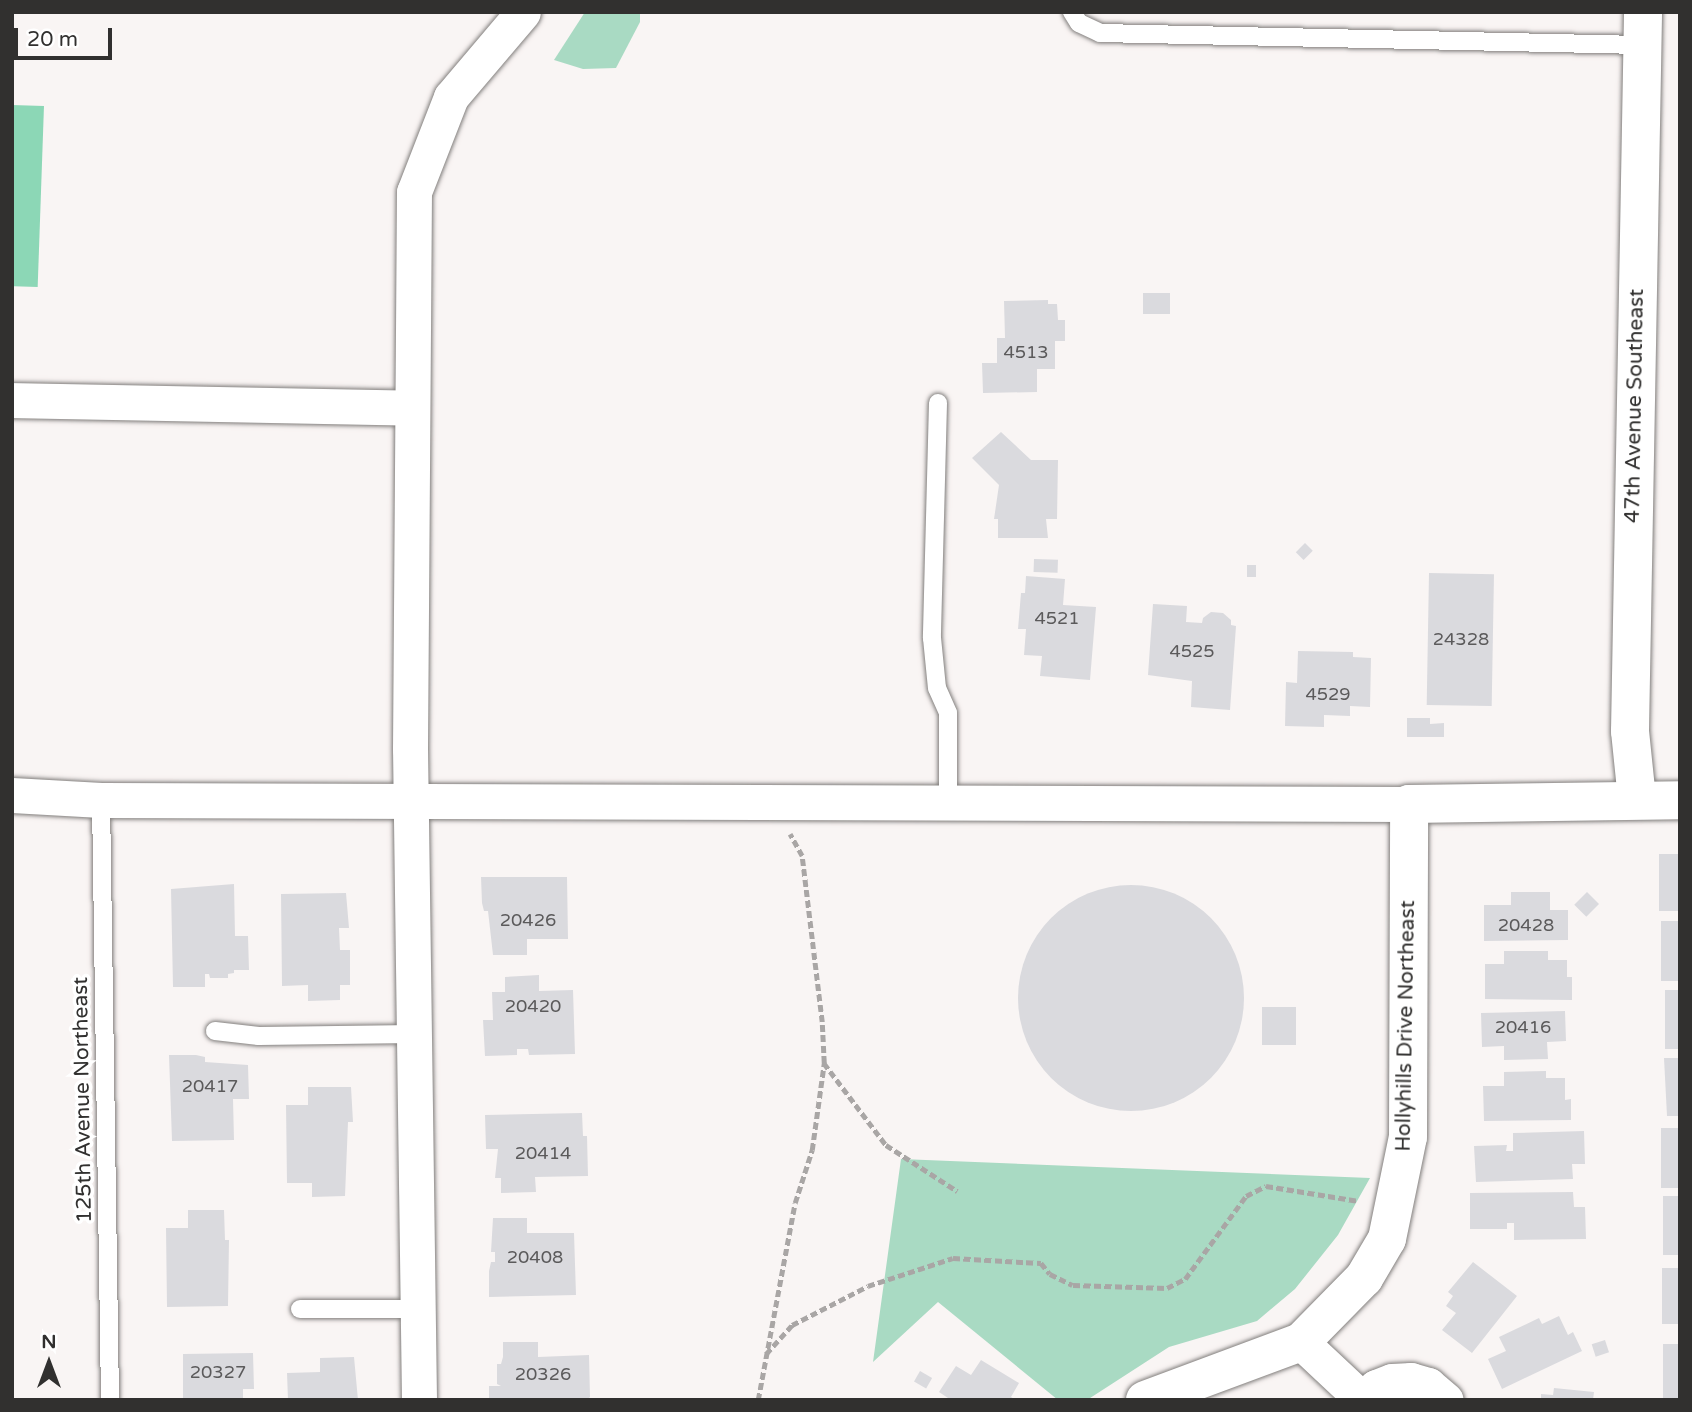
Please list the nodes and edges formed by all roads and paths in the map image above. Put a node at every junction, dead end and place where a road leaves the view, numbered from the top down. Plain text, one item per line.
1 (1072, 12) edge
2 (510, 16) edge
3 (1642, 29) edge
4 (12, 400) edge
5 (938, 403) dead end
6 (411, 408) junction
7 (12, 795) edge
8 (1637, 799) junction
9 (101, 800) junction
10 (1680, 800) edge
11 (410, 801) junction
12 (948, 802) junction
13 (1409, 804) junction
14 (784, 823) dead end
15 (215, 1031) dead end
16 (415, 1034) junction
17 (824, 1063) junction
18 (957, 1191) dead end
19 (1395, 1209) junction
20 (300, 1309) dead end
21 (418, 1309) junction
22 (1301, 1342) junction
23 (766, 1354) junction
24 (110, 1400) edge
25 (419, 1400) edge
26 (758, 1400) edge
27 (1145, 1400) edge
28 (1362, 1400) edge
29 (1446, 1400) edge

1 - 3 lane
2 - 6 street
3 - 8 street, 47th Avenue Southeast
4 - 6 street
5 - 12 lane
6 - 11 street
7 - 9 street
8 - 10 street
8 - 13 street
9 - 11 street
9 - 24 lane, 125th Avenue Northeast
11 - 12 street
11 - 16 street
12 - 13 street
13 - 19 street, Hollyhills Drive Northeast
14 - 17 path
15 - 16 lane
16 - 21 street
17 - 18 path
17 - 23 path
19 - 22 street, Hollyhills Drive Northeast
19 - 23 path
20 - 21 lane
21 - 25 street
22 - 27 street, Hollyhills Drive Northeast
22 - 28 street
23 - 26 path
28 - 29 street

